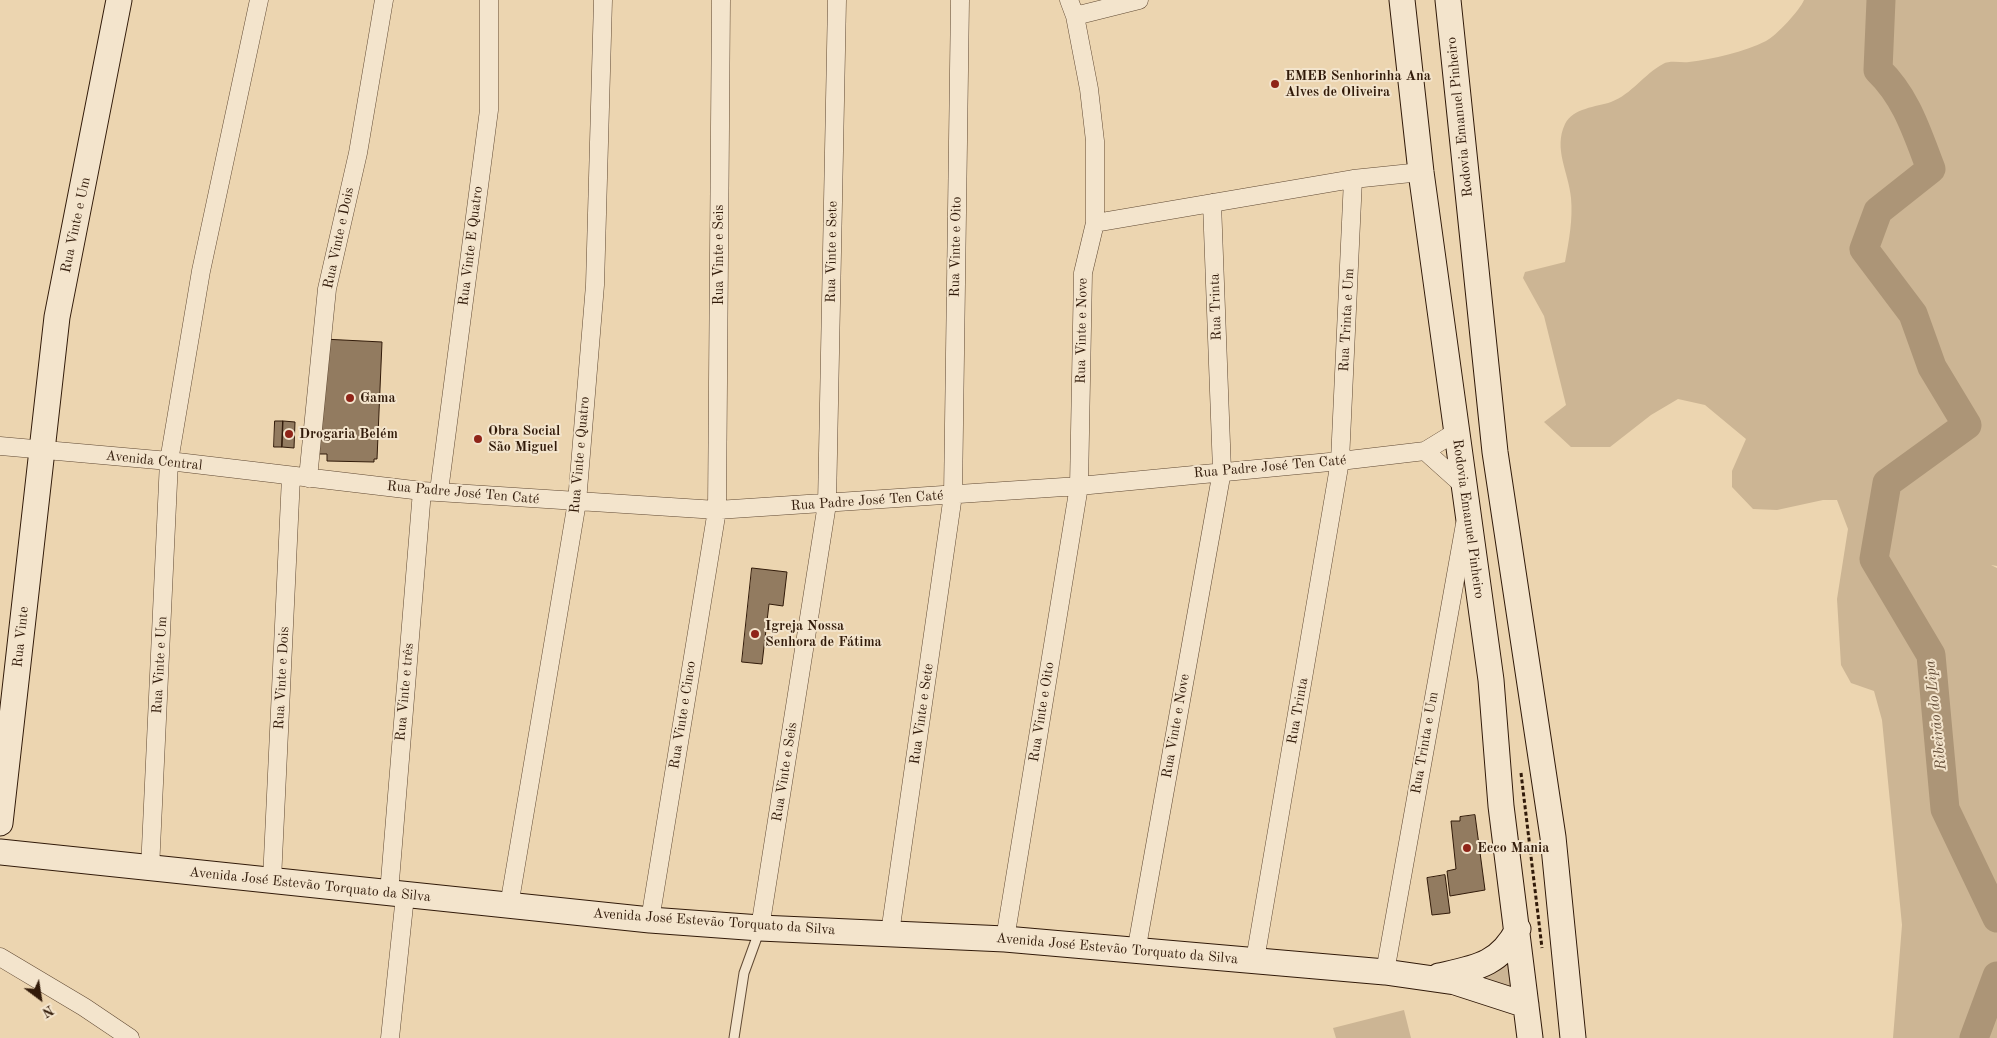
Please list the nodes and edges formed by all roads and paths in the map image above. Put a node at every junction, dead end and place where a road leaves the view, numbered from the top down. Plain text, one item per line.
1 (119, 0) edge
2 (259, 0) edge
3 (384, 0) edge
4 (489, 0) edge
5 (602, 0) edge
6 (720, 0) edge
7 (837, 0) edge
8 (960, 0) edge
9 (1139, 0) edge
10 (1402, 0) edge
11 (1448, 0) edge
12 (1072, 8) edge
13 (1421, 172) junction
14 (1353, 179) junction
15 (1212, 203) junction
16 (1095, 223) junction
17 (1456, 432) junction
18 (0, 446) edge
19 (42, 451) junction
20 (1425, 451) junction
21 (169, 461) junction
22 (1340, 461) junction
23 (1222, 471) junction
24 (300, 478) junction
25 (1078, 486) junction
26 (1464, 486) junction
27 (422, 491) junction
28 (439, 491) junction
29 (953, 495) junction
30 (577, 502) junction
31 (827, 504) junction
32 (717, 510) junction
33 (1467, 514) junction
34 (0, 823) edge
35 (0, 852) edge
36 (150, 869) junction
37 (272, 880) junction
38 (397, 894) junction
39 (509, 906) junction
40 (650, 920) junction
41 (760, 928) junction
42 (1518, 929) junction
43 (890, 933) junction
44 (1005, 939) junction
45 (1136, 952) junction
46 (0, 957) edge
47 (1255, 960) junction
48 (1385, 972) junction
49 (1428, 978) junction
50 (1526, 1005) junction
51 (130, 1038) edge
52 (390, 1038) edge
53 (734, 1038) edge
54 (1530, 1038) edge
55 (1573, 1038) edge

1 - 19 main road, Rua Vinte e Um
2 - 21 street
3 - 24 street, Rua Vinte e Dois
4 - 28 street, Rua Vinte E Quatro
5 - 30 street, Rua Vinte e Quatro
6 - 32 street, Rua Vinte e Seis
7 - 31 street, Rua Vinte e Sete
8 - 29 street, Rua Vinte e Oito
9 - 12 street
10 - 13 main road, Rodovia Emanuel Pinheiro
11 - 55 main road, Rodovia Emanuel Pinheiro
12 - 16 street, Rua Vinte e Nove
13 - 14 street
13 - 17 main road, Rodovia Emanuel Pinheiro
14 - 15 street
14 - 22 street, Rua Trinta e Um
15 - 16 street
15 - 23 street, Rua Trinta
16 - 25 street, Rua Vinte e Nove
17 - 20 street
17 - 26 main road, Rodovia Emanuel Pinheiro
18 - 19 street, Avenida Central
19 - 21 street, Avenida Central
19 - 34 main road, Rua Vinte
20 - 22 street, Rua Padre José Ten Caté
20 - 26 street
21 - 24 street, Avenida Central
21 - 36 street, Rua Vinte e Um
22 - 23 street, Rua Padre José Ten Caté
22 - 47 street, Rua Trinta
23 - 25 street, Rua Padre José Ten Caté
23 - 45 street, Rua Vinte e Nove
24 - 27 street, Rua Padre José Ten Caté
24 - 37 street, Rua Vinte e Dois
25 - 29 street, Rua Padre José Ten Caté
25 - 44 street, Rua Vinte e Oito
26 - 33 main road, Rodovia Emanuel Pinheiro
27 - 28 street, Rua Padre José Ten Caté
27 - 38 street, Rua Vinte e três
28 - 30 street, Rua Padre José Ten Caté
29 - 31 street, Rua Padre José Ten Caté
29 - 43 street, Rua Vinte e Sete
30 - 32 street, Rua Padre José Ten Caté
30 - 39 street, Rua Vinte e Quatro
31 - 32 street, Rua Padre José Ten Caté
31 - 41 street, Rua Vinte e Seis
32 - 40 street, Rua Vinte e Cinco
33 - 42 main road, Rodovia Emanuel Pinheiro
33 - 48 street, Rua Trinta e Um
35 - 36 main road, Avenida José Estevão Torquato da Silva
36 - 37 main road, Avenida José Estevão Torquato da Silva
37 - 38 main road, Avenida José Estevão Torquato da Silva
38 - 39 main road, Avenida José Estevão Torquato da Silva
38 - 52 street, Rua Vinte e três
39 - 40 main road, Avenida José Estevão Torquato da Silva
40 - 41 main road, Avenida José Estevão Torquato da Silva
41 - 43 main road, Avenida José Estevão Torquato da Silva
41 - 53 lane, Rua Vinte e Seis
42 - 49 main road, Avenida José Estevão Torquato da Silva
42 - 50 main road, Rodovia Emanuel Pinheiro
43 - 44 main road, Avenida José Estevão Torquato da Silva
44 - 45 main road, Avenida José Estevão Torquato da Silva
45 - 47 main road, Avenida José Estevão Torquato da Silva
46 - 51 street
47 - 48 main road, Avenida José Estevão Torquato da Silva
48 - 49 main road, Avenida José Estevão Torquato da Silva
49 - 50 main road, Avenida José Estevão Torquato da Silva
50 - 54 main road, Rodovia Emanuel Pinheiro

